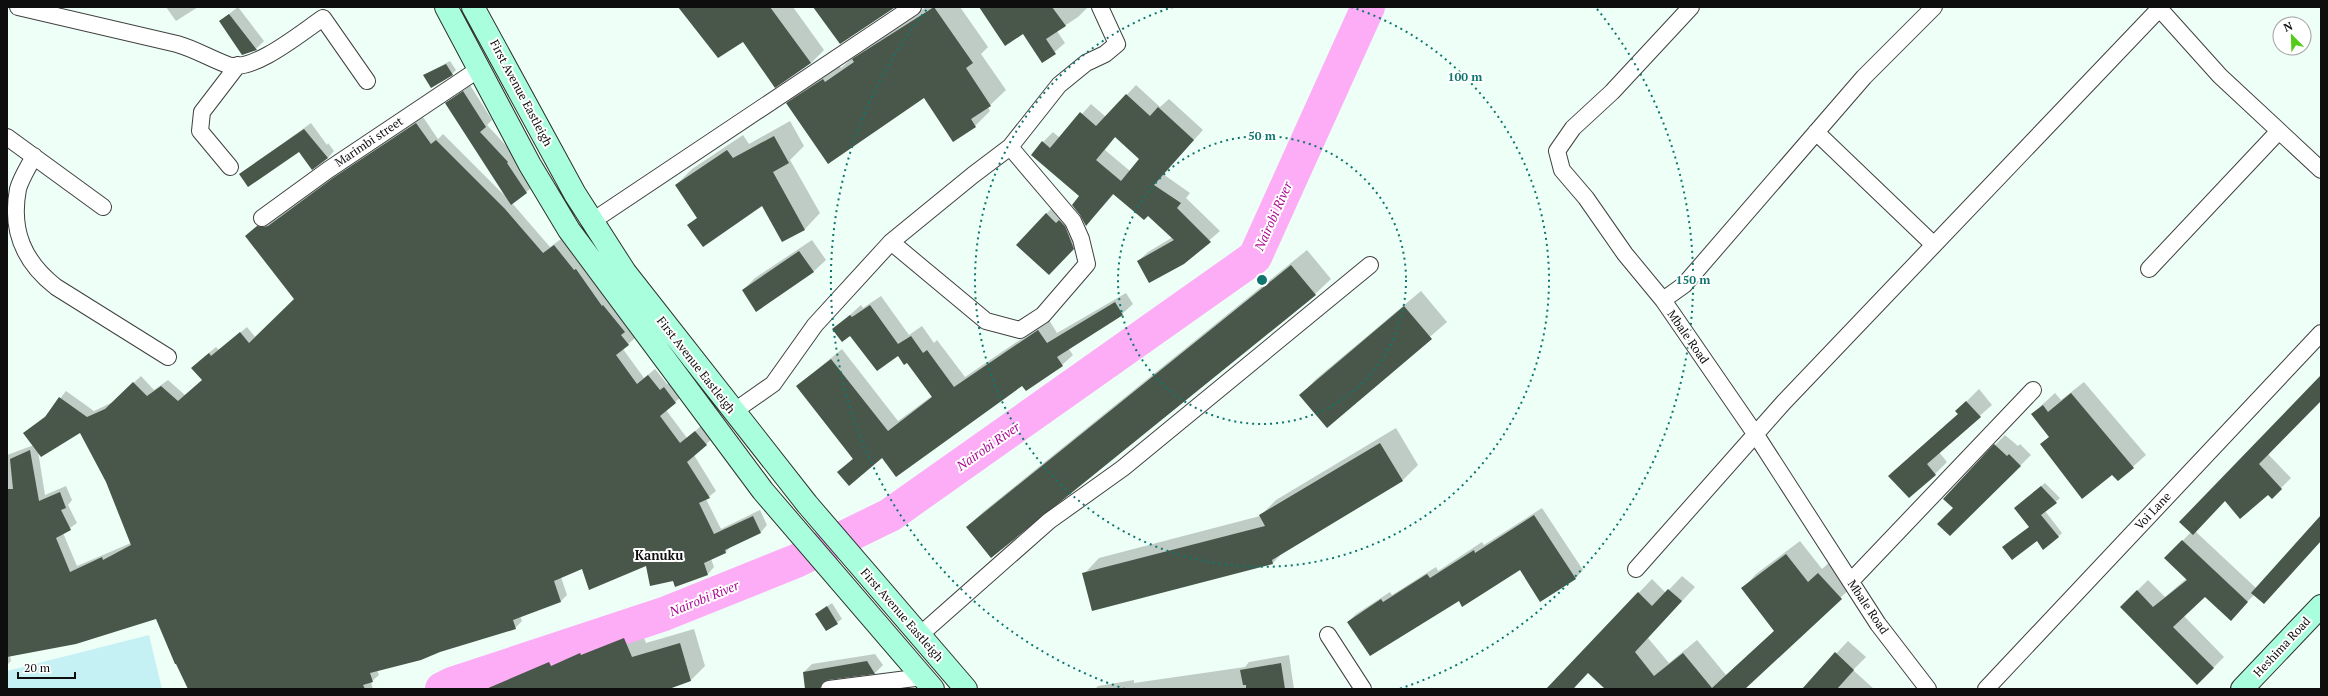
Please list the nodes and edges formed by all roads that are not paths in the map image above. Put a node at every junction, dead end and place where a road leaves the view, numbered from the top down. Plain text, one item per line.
1 (18, 7) edge
2 (446, 7) edge
3 (473, 7) edge
4 (1100, 7) edge
5 (1934, 7) edge
6 (2159, 7) edge
7 (1686, 9) edge
8 (904, 10) edge
9 (319, 13) edge
10 (238, 66) junction
11 (479, 70) junction
12 (367, 81) dead end
13 (1816, 132) junction
14 (2278, 132) junction
15 (7, 137) edge
16 (1010, 147) junction
17 (34, 156) junction
18 (230, 167) dead end
19 (2321, 170) edge
20 (103, 207) dead end
21 (262, 218) dead end
22 (591, 222) junction
23 (891, 242) junction
24 (1934, 245) junction
25 (1370, 265) dead end
26 (2149, 269) dead end
27 (1663, 300) junction
28 (2321, 333) edge
29 (168, 357) dead end
30 (2033, 390) dead end
31 (733, 412) junction
32 (1756, 435) junction
33 (1636, 569) dead end
34 (1851, 581) junction
35 (2321, 606) edge
36 (921, 634) junction
37 (1328, 636) dead end
38 (928, 683) edge
39 (829, 689) edge
40 (966, 689) edge
41 (1363, 689) edge
42 (1928, 689) edge
43 (1986, 689) edge
44 (2242, 689) edge

1 - 10 street
2 - 11 main road, First Avenue Eastleigh
3 - 22 main road, First Avenue Eastleigh
4 - 16 street
5 - 13 street
6 - 14 street
6 - 24 street
7 - 27 street, Mbale Road
8 - 22 street
9 - 10 street
9 - 12 street
10 - 18 street
11 - 21 street, Marimbi street
11 - 38 main road, First Avenue Eastleigh
13 - 24 street
13 - 27 street
14 - 19 street
14 - 26 street
15 - 17 street
16 - 23 street
16 - 23 street
17 - 20 street
17 - 29 street
22 - 31 main road, First Avenue Eastleigh
23 - 31 street
24 - 32 street
25 - 36 street
27 - 32 street, Mbale Road
28 - 43 street, Voi Lane
30 - 34 street
31 - 36 main road, First Avenue Eastleigh
32 - 33 street
32 - 34 street, Mbale Road
34 - 42 street, Mbale Road
35 - 44 main road, Heshima Road
36 - 40 main road, First Avenue Eastleigh
37 - 41 street
38 - 39 street

